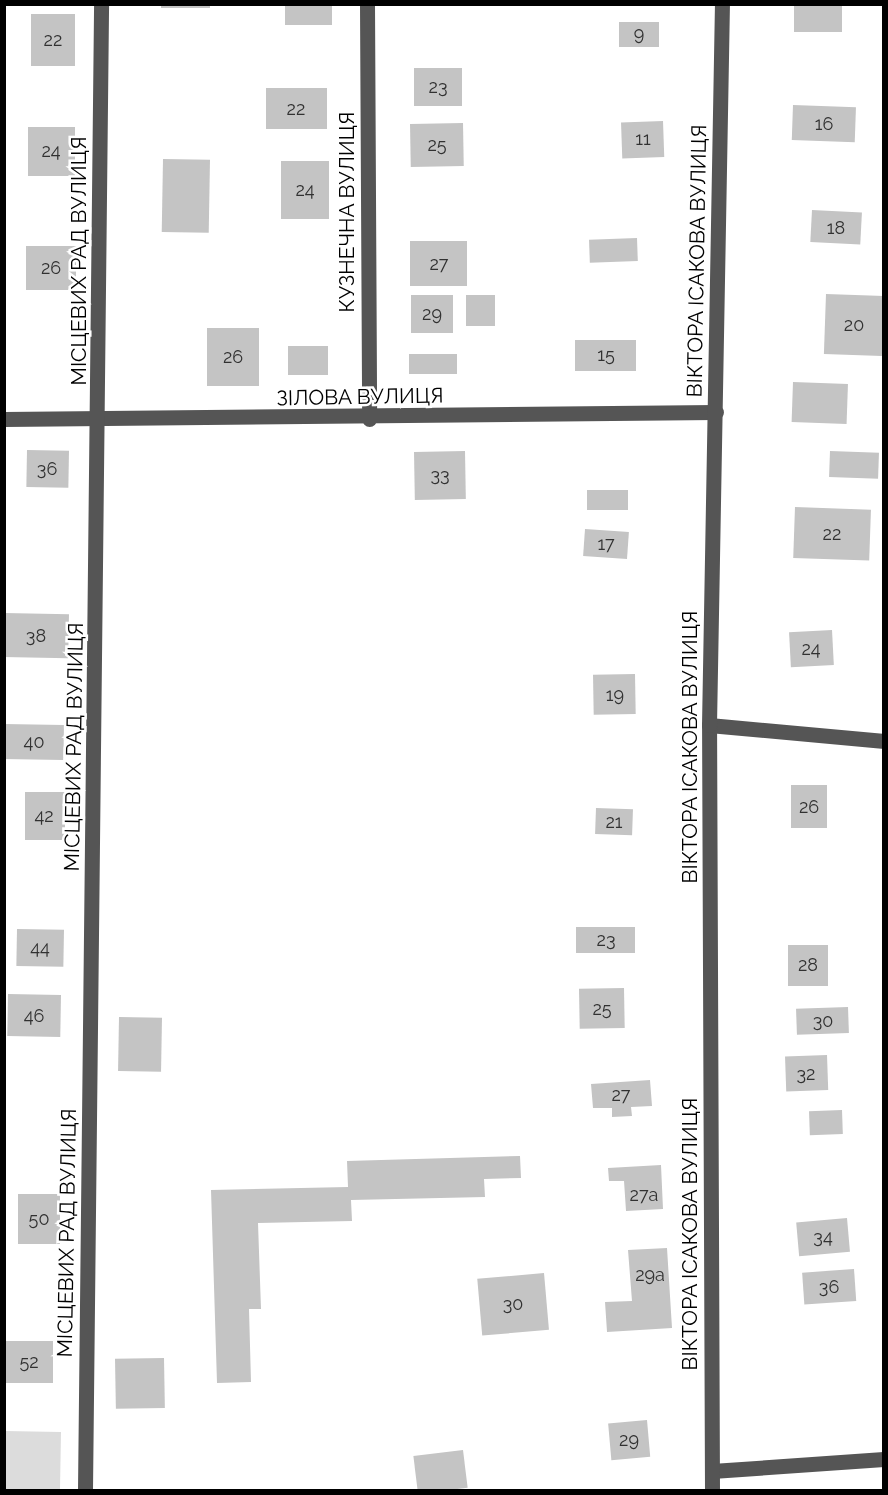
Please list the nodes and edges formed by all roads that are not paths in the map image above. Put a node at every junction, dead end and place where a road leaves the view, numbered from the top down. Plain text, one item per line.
1 (101, 4) edge
2 (367, 4) edge
3 (722, 4) edge
4 (716, 412) junction
5 (369, 418) junction
6 (4, 419) edge
7 (100, 419) junction
8 (709, 725) junction
9 (884, 741) edge
10 (884, 1459) edge
11 (712, 1471) junction
12 (85, 1491) edge
13 (712, 1491) edge

1 - 7 street, МІСЦЕВИХ РАД ВУЛИЦЯ
2 - 5 street, КУЗНЕЧНА ВУЛИЦЯ
3 - 4 street, ВІКТОРА ІСАКОВА ВУЛИЦЯ
4 - 5 street, ЗІЛОВА ВУЛИЦЯ
4 - 8 street, ВІКТОРА ІСАКОВА ВУЛИЦЯ
5 - 7 street, ЗІЛОВА ВУЛИЦЯ
6 - 7 street, ЗІЛОВА ВУЛИЦЯ
7 - 12 street, МІСЦЕВИХ РАД ВУЛИЦЯ
8 - 9 street
8 - 11 street, ВІКТОРА ІСАКОВА ВУЛИЦЯ
10 - 11 street
11 - 13 street, ВІКТОРА ІСАКОВА ВУЛИЦЯ

